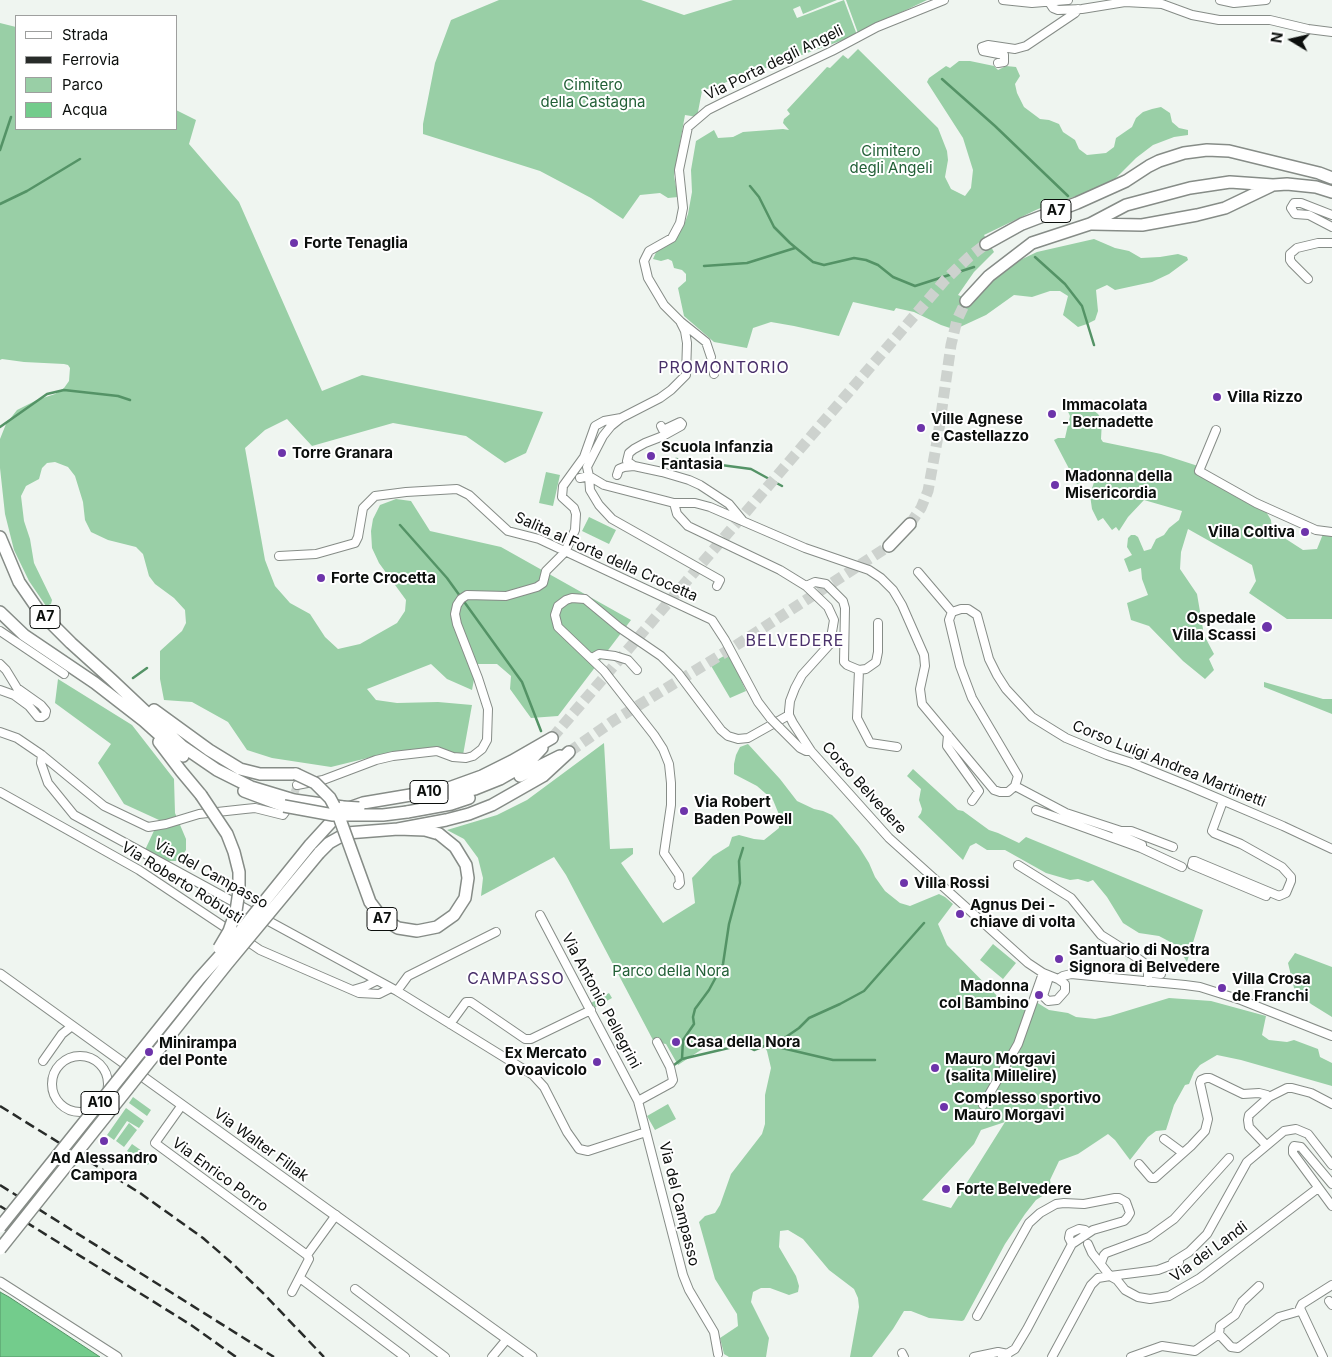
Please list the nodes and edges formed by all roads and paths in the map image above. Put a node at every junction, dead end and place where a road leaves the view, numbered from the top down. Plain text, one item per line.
1 (944, 0) edge
2 (1003, 0) edge
3 (1068, 0) edge
4 (1220, 0) edge
5 (1266, 0) edge
6 (1050, 2) junction
7 (1078, 9) junction
8 (1332, 32) edge
9 (998, 63) dead end
10 (1332, 178) edge
11 (1273, 185) junction
12 (1332, 192) edge
13 (1332, 216) edge
14 (1090, 224) junction
15 (1332, 227) edge
16 (1332, 243) edge
17 (986, 244) tunnel mouth
18 (1308, 279) dead end
19 (966, 301) tunnel mouth
20 (680, 321) junction
21 (714, 374) dead end
22 (621, 418) junction
23 (661, 426) dead end
24 (1216, 430) dead end
25 (634, 466) junction
26 (617, 475) dead end
27 (590, 476) junction
28 (580, 478) dead end
29 (674, 503) junction
30 (744, 523) junction
31 (910, 524) tunnel mouth
32 (1332, 532) edge
33 (0, 537) edge
34 (889, 546) tunnel mouth
35 (565, 552) junction
36 (280, 556) dead end
37 (918, 572) dead end
38 (717, 586) dead end
39 (806, 586) junction
40 (0, 612) edge
41 (952, 612) junction
42 (878, 623) dead end
43 (0, 631) edge
44 (0, 657) edge
45 (592, 658) junction
46 (0, 664) edge
47 (9, 667) dead end
48 (637, 670) dead end
49 (860, 670) junction
50 (64, 674) dead end
51 (112, 680) junction
52 (0, 690) edge
53 (789, 715) junction
54 (151, 728) junction
55 (0, 732) edge
56 (948, 735) junction
57 (552, 738) joint
58 (897, 747) dead end
59 (810, 751) junction
60 (42, 755) junction
61 (297, 779) junction
62 (1015, 786) junction
63 (0, 792) edge
64 (972, 801) dead end
65 (1223, 801) junction
66 (288, 805) junction
67 (1036, 810) dead end
68 (398, 829) junction
69 (1115, 829) junction
70 (1141, 848) junction
71 (1173, 848) dead end
72 (315, 849) junction
73 (1332, 849) edge
74 (1018, 865) dead end
75 (1182, 867) dead end
76 (678, 885) dead end
77 (1266, 896) dead end
78 (540, 915) dead end
79 (496, 932) dead end
80 (1043, 973) junction
81 (1148, 973) junction
82 (0, 974) edge
83 (1161, 974) dead end
84 (1060, 977) junction
85 (199, 979) junction
86 (376, 980) junction
87 (1148, 982) junction
88 (352, 990) junction
89 (394, 990) junction
90 (591, 1010) junction
91 (450, 1024) junction
92 (72, 1026) junction
93 (1332, 1036) edge
94 (656, 1042) dead end
95 (43, 1061) dead end
96 (53, 1089) joint
97 (1269, 1097) junction
98 (638, 1101) junction
99 (1332, 1104) edge
100 (182, 1105) junction
101 (983, 1105) dead end
102 (646, 1132) junction
103 (1164, 1138) dead end
104 (1266, 1145) junction
105 (1183, 1153) junction
106 (1229, 1158) dead end
107 (1139, 1164) dead end
108 (1332, 1165) edge
109 (1332, 1184) edge
110 (1318, 1188) junction
111 (1332, 1206) edge
112 (336, 1215) junction
113 (0, 1227) edge
114 (1084, 1230) dead end
115 (1072, 1244) junction
116 (1088, 1244) dead end
117 (0, 1249) edge
118 (307, 1255) junction
119 (1179, 1262) dead end
120 (1101, 1263) junction
121 (1145, 1272) junction
122 (1110, 1276) junction
123 (300, 1278) junction
124 (0, 1282) edge
125 (1332, 1285) edge
126 (1259, 1286) dead end
127 (355, 1289) dead end
128 (292, 1292) dead end
129 (1300, 1311) junction
130 (977, 1316) dead end
131 (1221, 1335) junction
132 (507, 1339) junction
133 (718, 1354) dead end
134 (1005, 1356) edge
135 (117, 1357) edge
136 (405, 1357) edge
137 (446, 1357) edge
138 (492, 1357) edge
139 (532, 1357) edge
140 (974, 1357) edge
141 (1052, 1357) edge
142 (1132, 1357) edge
143 (1323, 1357) edge

1 - 20 street, Via Porta degli Angeli
2 - 6 street
3 - 6 street
4 - 5 street
6 - 7 street
7 - 8 street
7 - 9 street
10 - 17 highway, A7
11 - 12 highway, A7
11 - 14 highway, A7
11 - 14 highway, A7
13 - 15 street
14 - 19 highway, A7
16 - 18 street
20 - 21 street, Via Porta degli Angeli
20 - 22 street, Via Porta degli Angeli
22 - 27 street
22 - 35 street
23 - 25 street
24 - 32 street
25 - 26 street
25 - 30 street
27 - 28 street
27 - 29 street
27 - 38 street
29 - 30 street
29 - 39 street
30 - 56 street
31 - 34 highway
33 - 51 highway, A7
35 - 36 street, Salita al Forte della Crocetta
35 - 59 street, Salita al Forte della Crocetta, bridge
35 - 61 street
37 - 41 street
39 - 49 street
39 - 53 street
40 - 54 highway, A7
41 - 62 street
41 - 65 street, Corso Luigi Andrea Martinetti
42 - 49 street
43 - 50 street
44 - 47 street
45 - 48 street
45 - 53 street
45 - 76 street
46 - 52 street
49 - 58 street
51 - 57 highway, A7, bridge
51 - 61 highway, A7
53 - 59 street, Corso Belvedere
54 - 66 highway, A7
54 - 85 highway, A10, bridge
55 - 60 street
56 - 62 street
56 - 64 street
57 - 72 highway, A10
59 - 80 street, Corso Belvedere
60 - 66 street
60 - 86 street, Via del Campasso
61 - 68 highway, A7, bridge
62 - 69 street
63 - 88 street, Via Roberto Robusti
65 - 73 street, Corso Luigi Andrea Martinetti
65 - 77 street
66 - 68 highway, A7, bridge
67 - 70 street
68 - 72 highway, A10
69 - 70 street
69 - 71 street
70 - 75 street
72 - 85 highway, A10, bridge
72 - 117 highway, A10, bridge
74 - 81 street
78 - 90 street, Via Antonio Pellegrini
79 - 89 street
80 - 84 street, Corso Belvedere
80 - 84 street
80 - 101 street
81 - 83 street
81 - 87 street
82 - 92 main road, Via Walter Fillak
84 - 87 street
85 - 113 highway, A10, bridge
86 - 88 street
86 - 89 street, Via del Campasso
87 - 93 street
88 - 89 street, Via Roberto Robusti
89 - 91 street, Via del Campasso
90 - 91 street
90 - 98 street, Via Antonio Pellegrini
91 - 102 street, Via del Campasso
92 - 95 street
92 - 100 main road, Via Walter Fillak
94 - 98 street, Via Antonio Pellegrini
96 - 96 street
97 - 99 street
97 - 104 street
97 - 105 street
98 - 102 street, Via Antonio Pellegrini
100 - 112 main road, Via Walter Fillak
100 - 118 street, Via Enrico Porro
102 - 133 street, Via del Campasso
103 - 105 street
104 - 108 street, Via dei Landi
104 - 121 street, Via dei Landi
105 - 107 street
106 - 120 street
109 - 110 street
110 - 111 street
110 - 122 street, Via dei Landi
112 - 118 street
112 - 132 main road, Via Walter Fillak
114 - 115 street
115 - 130 street
115 - 134 street
116 - 120 street, Via dei Landi
118 - 123 street
119 - 121 street, Via dei Landi
120 - 122 street, Via dei Landi
121 - 122 street, Via dei Landi
122 - 141 street, Via dei Landi
123 - 128 street
123 - 136 street
124 - 135 main road
125 - 129 street
126 - 131 street
127 - 137 street
129 - 131 street
129 - 143 street
131 - 142 street
132 - 138 street
132 - 139 main road, Via Walter Fillak
134 - 140 street

